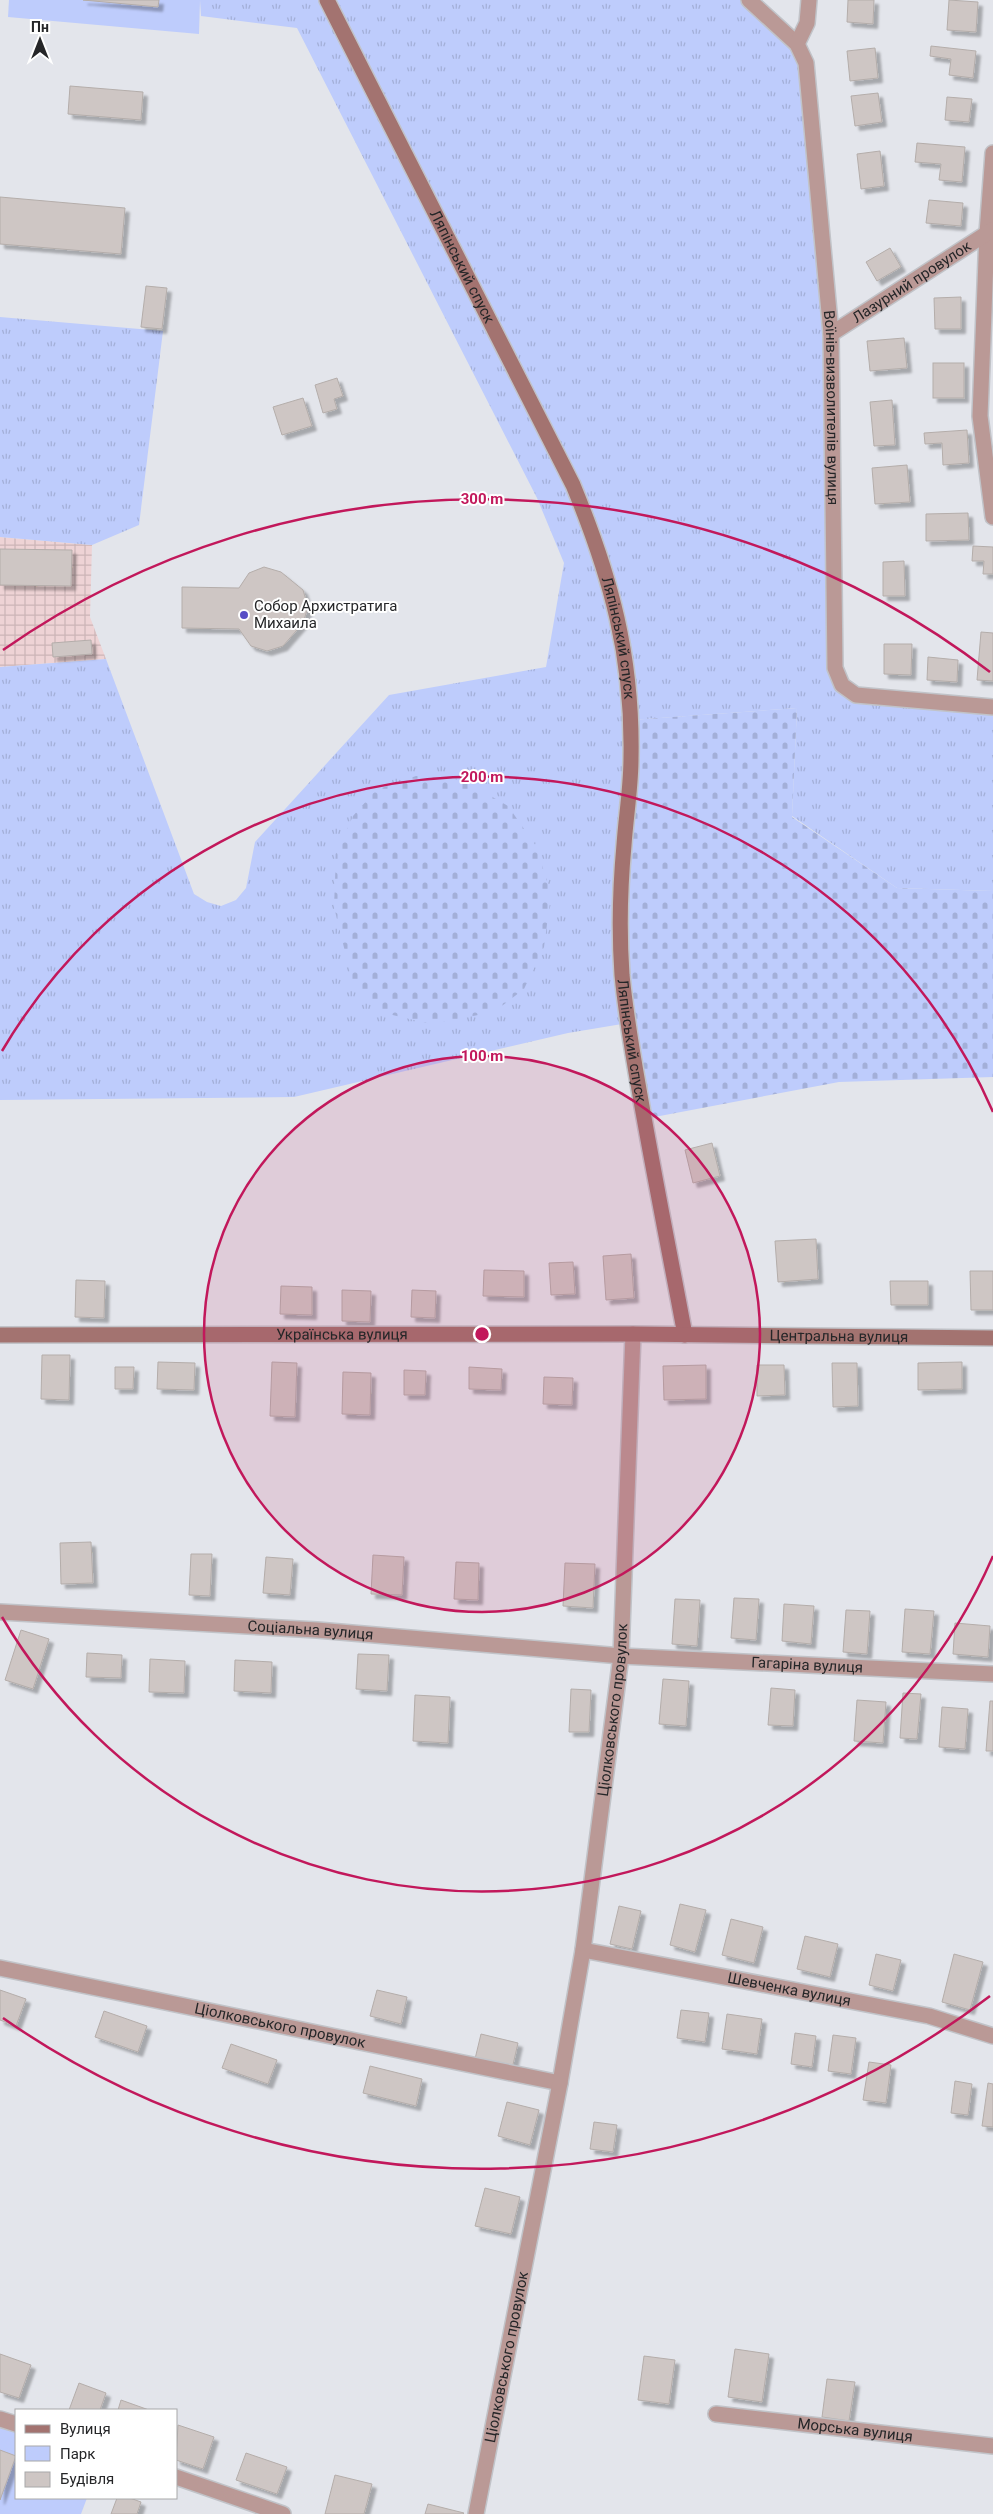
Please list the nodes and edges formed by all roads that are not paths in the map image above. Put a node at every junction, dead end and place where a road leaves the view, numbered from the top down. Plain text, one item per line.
1 (327, 0) edge
2 (749, 0) edge
3 (809, 0) edge
4 (796, 44) junction
5 (993, 153) edge
6 (990, 231) edge
7 (831, 334) junction
8 (993, 516) edge
9 (993, 707) edge
10 (0, 1334) edge
11 (633, 1334) junction
12 (685, 1335) junction
13 (993, 1338) edge
14 (0, 1612) edge
15 (621, 1656) junction
16 (993, 1674) edge
17 (583, 1950) junction
18 (0, 1968) edge
19 (993, 2036) edge
20 (560, 2083) junction
21 (716, 2414) dead end
22 (0, 2419) edge
23 (15, 2424) edge
24 (993, 2446) edge
25 (178, 2478) edge
26 (283, 2514) edge
27 (476, 2514) edge

1 - 12 street, Ляпінський спуск
2 - 4 street, Воїнів-визволителів вулиця
3 - 4 street
4 - 7 street, Воїнів-визволителів вулиця
5 - 6 street
6 - 7 street, Лазурний провулок
6 - 8 street
7 - 9 street, Воїнів-визволителів вулиця
10 - 11 street, Українська вулиця
11 - 12 street, Українська вулиця
11 - 15 street, Ціолковського провулок
12 - 13 street, Центральна вулиця
14 - 15 street, Соціальна вулиця
15 - 16 street, Гагаріна вулиця
15 - 17 street, Ціолковського провулок
17 - 19 street, Шевченка вулиця
17 - 20 street, Ціолковського провулок
18 - 20 street, Ціолковського провулок
20 - 27 street, Ціолковського провулок
21 - 24 street, Морська вулиця
22 - 23 street
25 - 26 street

